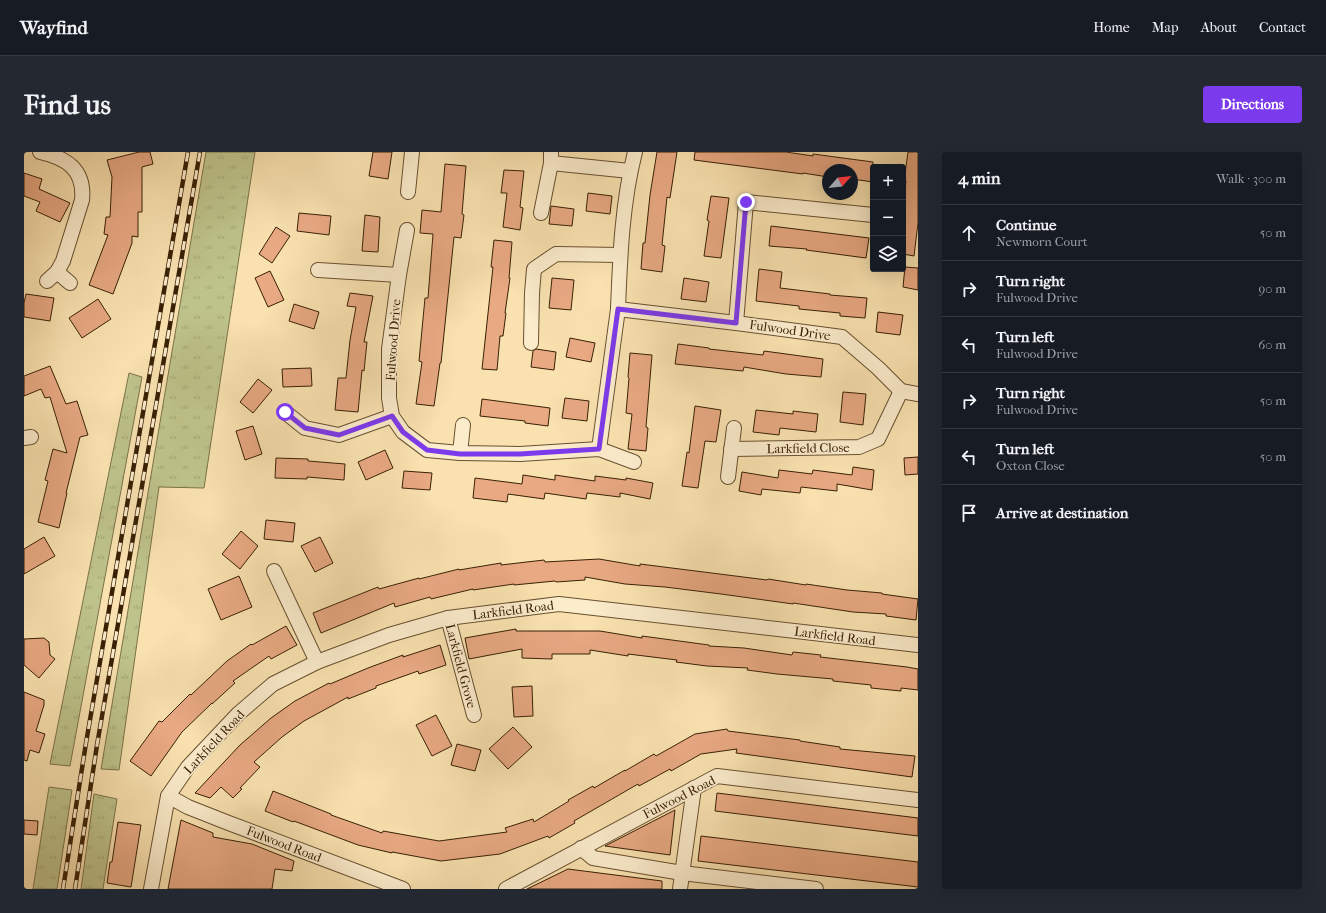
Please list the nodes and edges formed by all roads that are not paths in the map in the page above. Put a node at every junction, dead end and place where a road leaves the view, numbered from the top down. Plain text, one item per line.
1 (40, 152) edge
2 (412, 152) edge
3 (635, 152) edge
4 (551, 158) edge
5 (630, 171) junction
6 (408, 192) dead end
7 (541, 213) dead end
8 (870, 215) edge
9 (407, 230) dead end
10 (620, 255) junction
11 (318, 270) dead end
12 (399, 274) junction
13 (70, 283) dead end
14 (618, 309) junction
15 (736, 323) junction
16 (531, 343) dead end
17 (901, 391) junction
18 (918, 394) edge
19 (285, 412) dead end
20 (392, 416) junction
21 (463, 424) dead end
22 (734, 428) dead end
23 (599, 449) junction
24 (731, 449) junction
25 (460, 454) junction
26 (634, 462) dead end
27 (728, 477) dead end
28 (274, 571) dead end
29 (448, 618) junction
30 (918, 646) edge
31 (317, 662) junction
32 (474, 715) dead end
33 (694, 788) junction
34 (168, 796) junction
35 (918, 800) edge
36 (581, 848) junction
37 (682, 873) junction
38 (150, 889) edge
39 (402, 889) edge
40 (506, 889) edge
41 (680, 889) edge
42 (816, 889) edge

1 - 13 street
2 - 6 street
3 - 5 street
4 - 5 street
4 - 7 street
5 - 10 street
8 - 15 street
9 - 12 street, Fulwood Drive
10 - 14 street
10 - 16 street
11 - 12 street
12 - 20 street, Fulwood Drive
14 - 15 street, Fulwood Drive
14 - 23 street
15 - 17 street, Fulwood Drive
17 - 18 street
17 - 24 street, Larkfield Close
19 - 20 street
20 - 25 street, Fulwood Drive
21 - 25 street
22 - 24 street
23 - 25 street, Fulwood Drive
23 - 26 street, Fulwood Drive
24 - 27 street
28 - 31 street
29 - 30 street, Larkfield Road
29 - 31 street, Larkfield Road
29 - 32 street, Larkfield Grove
31 - 34 street, Larkfield Road
33 - 35 street, Fulwood Road
33 - 36 street, Fulwood Road
33 - 37 street
34 - 38 street
34 - 39 street, Fulwood Road
36 - 37 street
36 - 40 street, Fulwood Road
37 - 41 street
37 - 42 street

